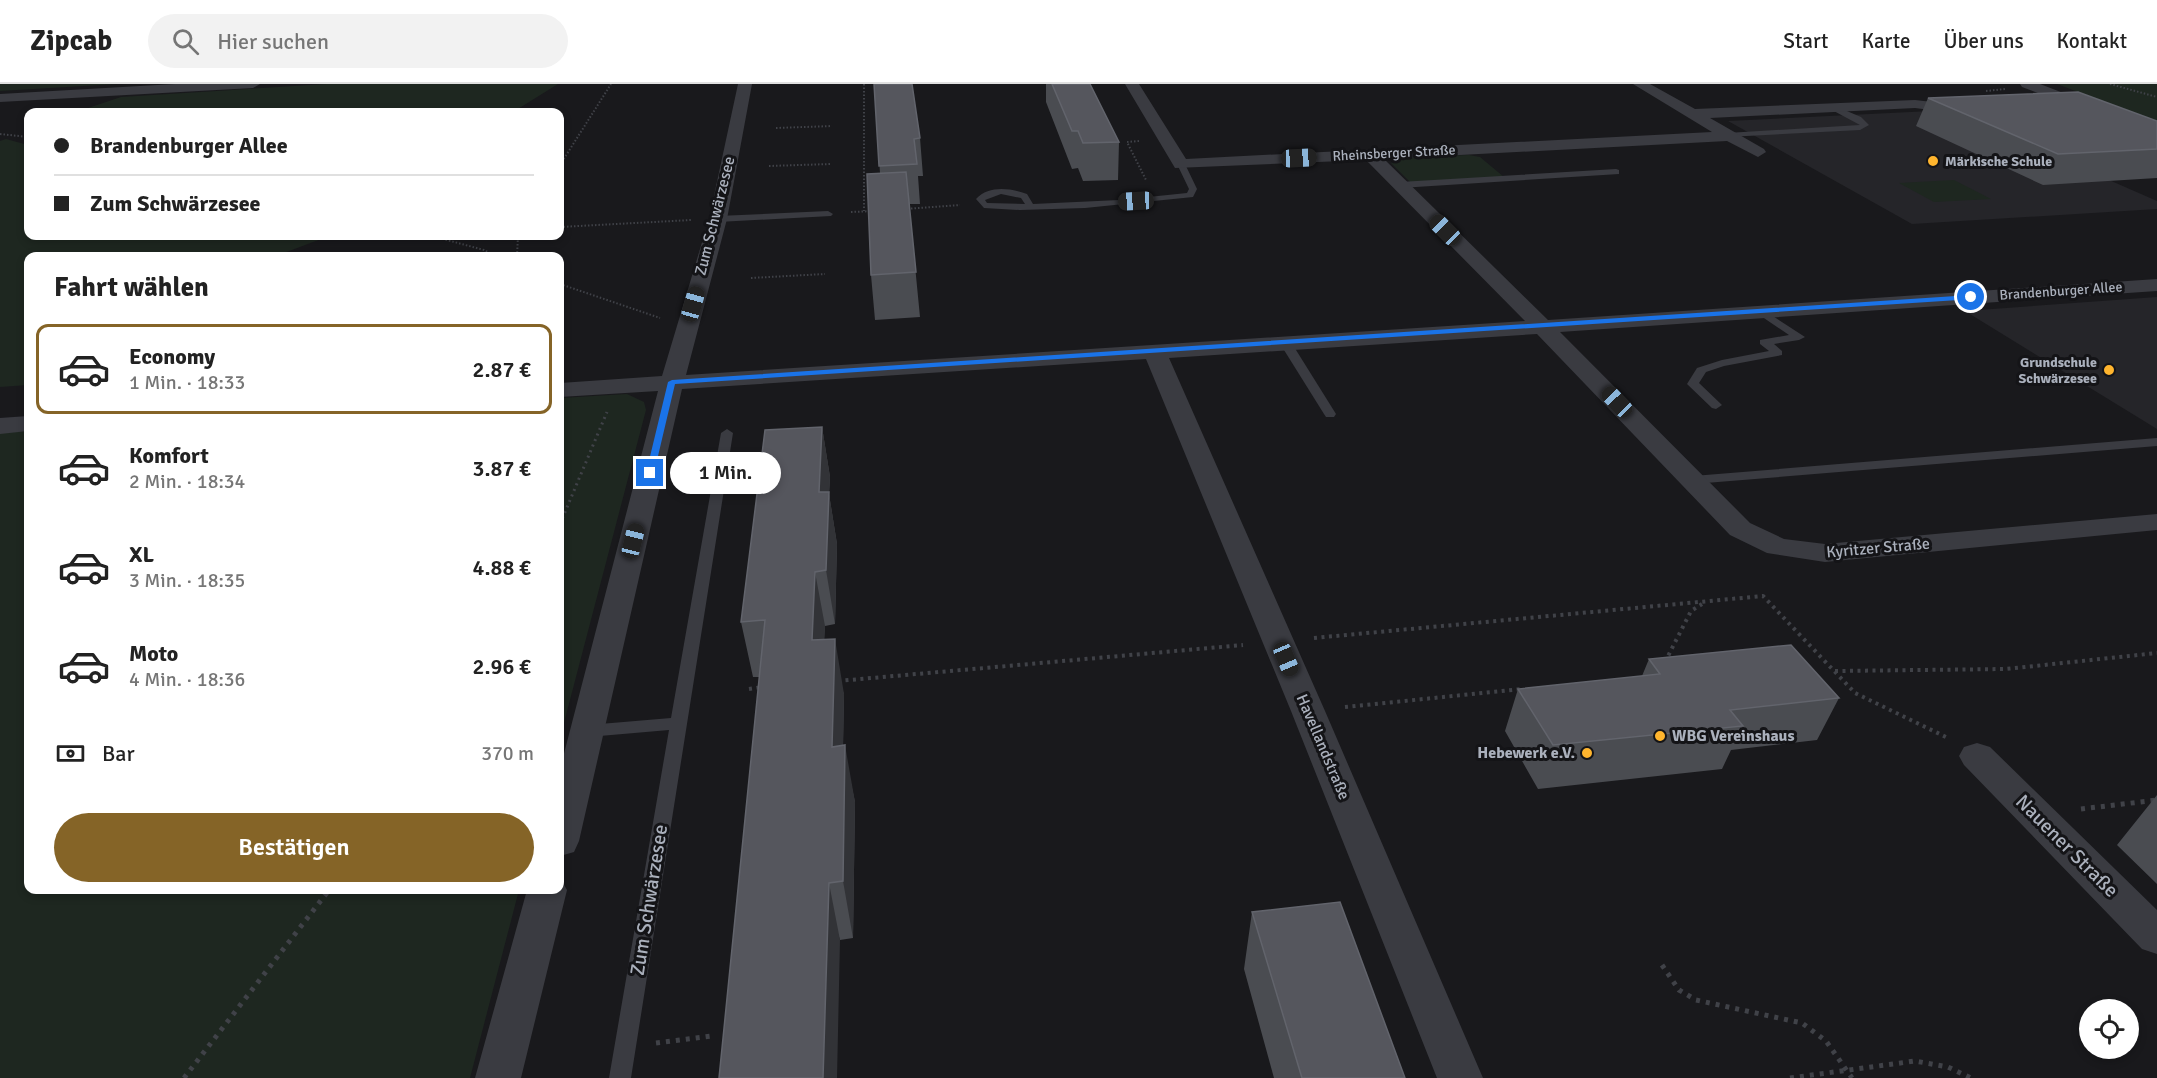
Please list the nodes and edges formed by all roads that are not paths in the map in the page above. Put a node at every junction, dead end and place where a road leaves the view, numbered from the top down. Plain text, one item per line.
1 (252, 84) edge
2 (745, 84) edge
3 (1132, 84) edge
4 (1640, 84) edge
5 (2028, 84) edge
6 (0, 98) edge
7 (1835, 108) junction
8 (1953, 108) edge
9 (1692, 114) junction
10 (2157, 134) edge
11 (1729, 135) junction
12 (1758, 152) dead end
13 (1370, 154) junction
14 (1181, 164) junction
15 (1616, 172) dead end
16 (1400, 185) junction
17 (1030, 206) junction
18 (828, 214) road end
19 (718, 219) junction
20 (2157, 285) edge
21 (1762, 312) junction
22 (1543, 327) junction
23 (1285, 342) junction
24 (1154, 350) junction
25 (672, 382) junction
26 (564, 390) edge
27 (1716, 405) dead end
28 (1330, 414) dead end
29 (24, 424) edge
30 (0, 426) edge
31 (727, 433) dead end
32 (2157, 442) edge
33 (1693, 480) junction
34 (2157, 522) edge
35 (679, 723) junction
36 (588, 731) junction
37 (1977, 756) road end
38 (564, 825) edge
39 (546, 894) edge
40 (2157, 937) edge
41 (498, 1078) edge
42 (620, 1078) edge
43 (1460, 1078) edge

1 - 6 street
2 - 19 street, Zum Schwärzesee
3 - 14 street
4 - 9 street
5 - 10 street
7 - 8 street
7 - 9 street
7 - 11 lane
9 - 11 street
11 - 12 street
11 - 13 street, Rheinsberger Straße
13 - 14 street, Rheinsberger Straße
13 - 16 street, Kyritzer Straße
14 - 17 lane
15 - 16 lane
16 - 22 street, Kyritzer Straße
17 - 17 lane
18 - 19 lane
19 - 25 street, Zum Schwärzesee
20 - 21 street, Brandenburger Allee
21 - 22 street, Brandenburger Allee
21 - 27 lane
22 - 23 street, Brandenburger Allee
22 - 33 street, Kyritzer Straße
23 - 24 street, Brandenburger Allee
23 - 28 lane
24 - 25 street, Brandenburger Allee
24 - 43 street, Havellandstraße
25 - 26 street, Brandenburger Allee
25 - 36 street, Zum Schwärzesee
29 - 30 street
31 - 35 lane, Zum Schwärzesee
32 - 33 lane
33 - 34 street, Kyritzer Straße
35 - 36 lane
35 - 42 lane, Zum Schwärzesee
36 - 38 street, Zum Schwärzesee
37 - 40 street, Nauener Straße
39 - 41 street

